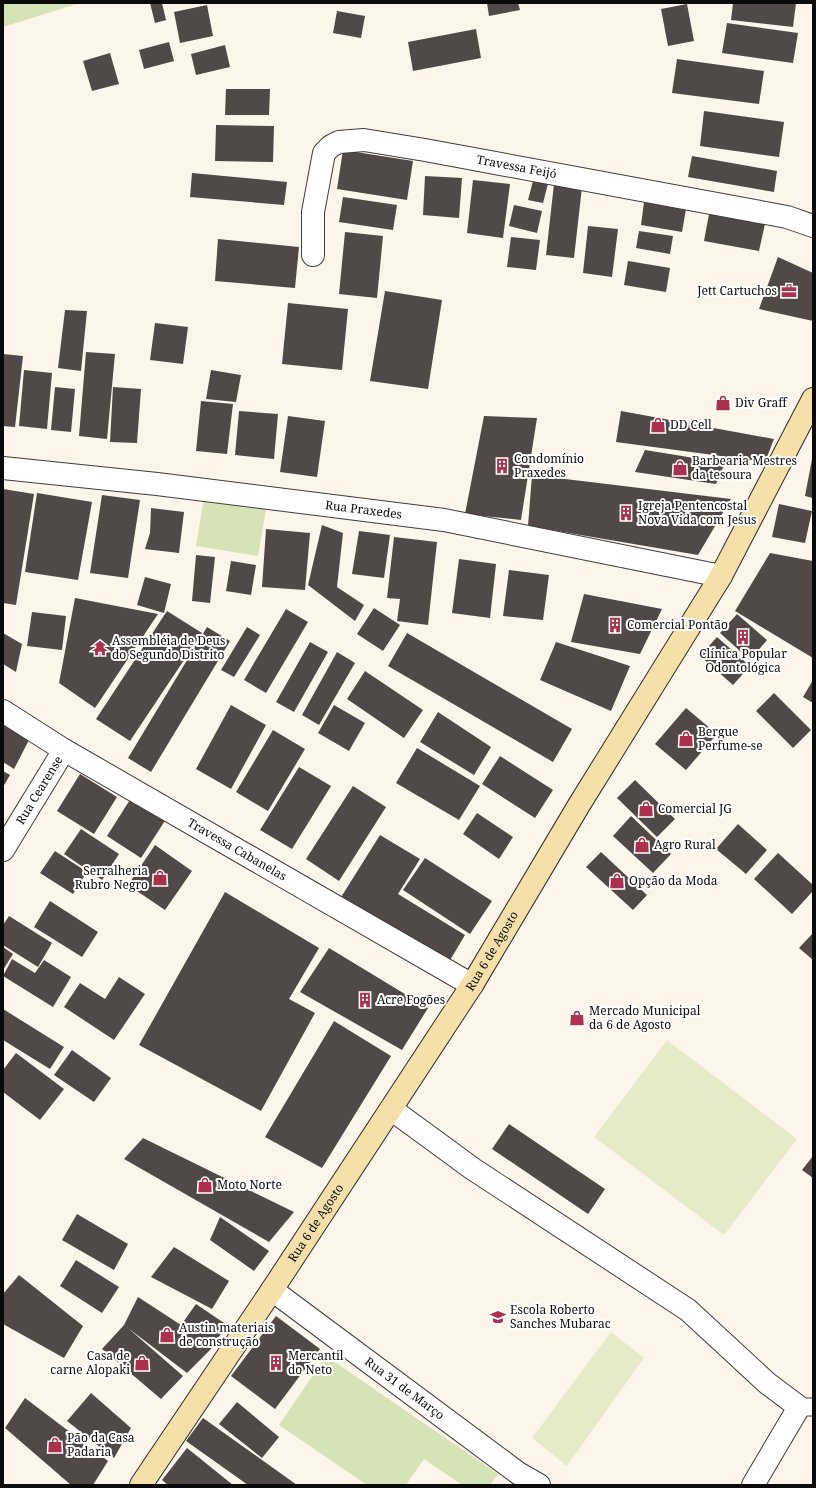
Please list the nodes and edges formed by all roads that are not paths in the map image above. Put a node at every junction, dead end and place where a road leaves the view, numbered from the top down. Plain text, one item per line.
1 (813, 226) edge
2 (313, 255) dead end
3 (813, 399) edge
4 (3, 468) edge
5 (721, 576) junction
6 (3, 711) edge
7 (64, 750) junction
8 (3, 850) edge
9 (472, 985) junction
10 (391, 1109) junction
11 (272, 1290) junction
12 (806, 1407) edge
13 (514, 1479) edge
14 (141, 1485) edge
15 (539, 1485) edge
16 (753, 1485) edge

1 - 2 street, Travessa Feijó
3 - 5 street, Rua 6 de Agosto
4 - 5 street, Rua Praxedes
5 - 9 street, Rua 6 de Agosto
6 - 7 street, Travessa Cabanelas
7 - 8 street, Rua Cearense
7 - 9 street, Travessa Cabanelas
9 - 10 street, Rua 6 de Agosto
10 - 11 street, Rua 6 de Agosto
10 - 12 street
11 - 13 street, Rua 31 de Março
11 - 14 street, Rua 6 de Agosto
12 - 16 street
13 - 15 street, Rua 31 de Março

